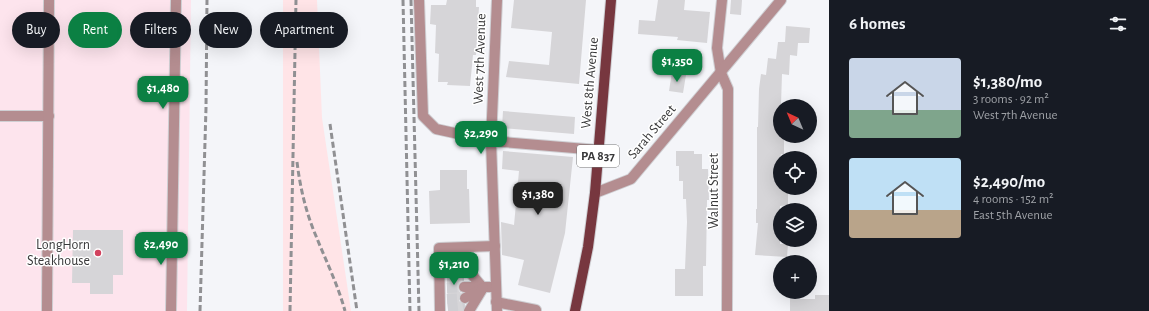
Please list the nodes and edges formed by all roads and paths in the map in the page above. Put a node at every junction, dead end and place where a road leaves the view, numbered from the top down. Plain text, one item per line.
1 (50, 0) edge
2 (176, 0) edge
3 (419, 0) edge
4 (497, 0) edge
5 (611, 0) edge
6 (722, 0) edge
7 (781, 0) edge
8 (721, 73) junction
9 (0, 116) edge
10 (49, 116) junction
11 (491, 141) junction
12 (598, 150) junction
13 (595, 193) junction
14 (495, 246) junction
15 (464, 265) dead end
16 (464, 276) tunnel mouth
17 (496, 287) junction
18 (483, 288) junction
19 (443, 301) edge
20 (466, 301) edge
21 (497, 306) edge
22 (536, 310) dead end
23 (47, 311) edge
24 (171, 311) edge
25 (575, 311) edge
26 (727, 311) edge

1 - 10 street
2 - 24 street
3 - 11 street
4 - 11 street, West 7th Avenue
5 - 12 main road, West 8th Avenue / PA 837
6 - 8 street, Walnut Street
7 - 8 street, Sarah Street
8 - 13 street, Sarah Street
8 - 26 street, Walnut Street
9 - 10 street
10 - 23 street
11 - 12 street
11 - 14 street, West 7th Avenue
12 - 13 main road, West 8th Avenue / PA 837
13 - 25 main road, West 8th Avenue / PA 837
14 - 17 street, West 7th Avenue
14 - 19 street
15 - 18 street
16 - 18 street
17 - 18 street
17 - 21 street, West 7th Avenue
18 - 20 street
18 - 20 street
21 - 22 street

